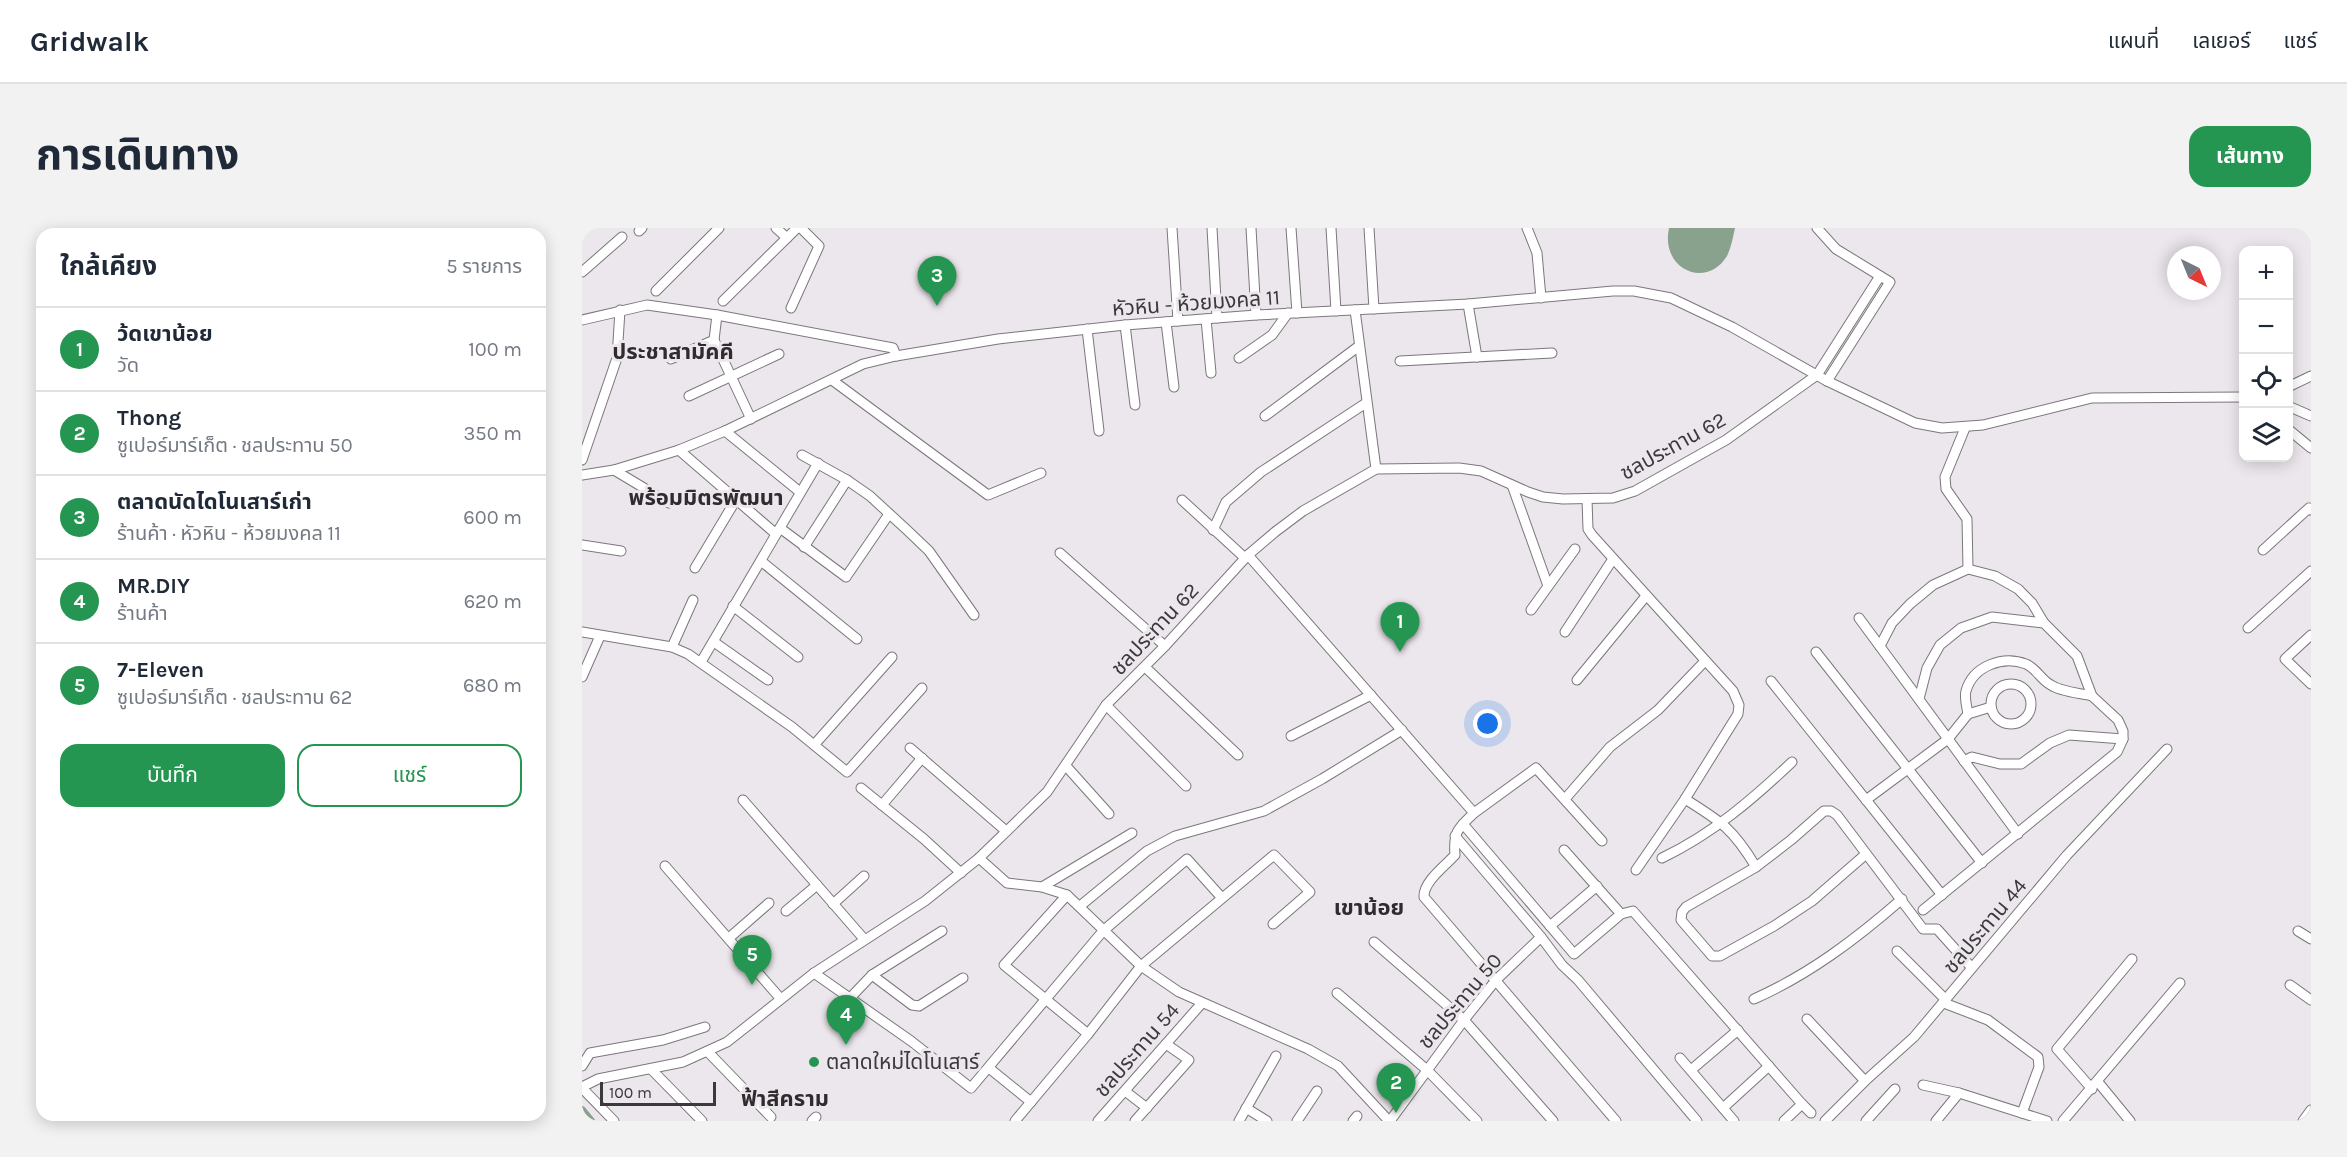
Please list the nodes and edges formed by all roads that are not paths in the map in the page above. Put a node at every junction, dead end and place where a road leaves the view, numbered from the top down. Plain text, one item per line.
1 (719, 228) edge
2 (776, 228) edge
3 (799, 228) edge
4 (1212, 228) edge
5 (1251, 228) edge
6 (1291, 228) edge
7 (1331, 228) edge
8 (1369, 228) edge
9 (1527, 228) edge
10 (1817, 228) edge
11 (1169, 230) edge
12 (622, 237) dead end
13 (787, 238) junction
14 (583, 270) edge
15 (1880, 276) junction
16 (656, 291) dead end
17 (1541, 298) junction
18 (723, 301) dead end
19 (1468, 304) junction
20 (791, 308) dead end
21 (1374, 309) junction
22 (620, 310) junction
23 (1355, 310) junction
24 (1336, 311) junction
25 (1292, 313) junction
26 (717, 315) junction
27 (1257, 315) junction
28 (1217, 318) junction
29 (1206, 319) junction
30 (582, 320) edge
31 (1178, 321) junction
32 (1166, 322) junction
33 (1125, 325) junction
34 (1087, 329) junction
35 (714, 340) junction
36 (1359, 346) junction
37 (1552, 353) dead end
38 (779, 354) dead end
39 (896, 356) junction
40 (1477, 357) junction
41 (1239, 358) dead end
42 (671, 359) dead end
43 (1401, 361) dead end
44 (1211, 373) dead end
45 (1817, 375) junction
46 (2311, 376) edge
47 (730, 377) junction
48 (832, 380) junction
49 (1827, 381) junction
50 (2293, 385) edge
51 (1174, 387) dead end
52 (689, 396) dead end
53 (2239, 397) edge
54 (1366, 403) junction
55 (1135, 405) dead end
56 (2293, 408) edge
57 (1265, 416) dead end
58 (2311, 417) edge
59 (751, 419) junction
60 (1965, 428) junction
61 (725, 431) junction
62 (1099, 431) dead end
63 (2293, 432) edge
64 (2311, 448) edge
65 (679, 450) junction
66 (802, 455) dead end
67 (582, 460) edge
68 (818, 463) junction
69 (1376, 469) junction
70 (614, 470) junction
71 (1041, 473) dead end
72 (582, 475) edge
73 (847, 480) junction
74 (1512, 485) junction
75 (800, 492) junction
76 (736, 498) junction
77 (1587, 499) junction
78 (1182, 500) dead end
79 (669, 503) dead end
80 (2311, 510) edge
81 (889, 514) junction
82 (1213, 530) junction
83 (778, 531) junction
84 (582, 545) edge
85 (804, 547) junction
86 (1575, 549) dead end
87 (2263, 550) dead end
88 (621, 551) dead end
89 (1060, 553) dead end
90 (1247, 557) junction
91 (1613, 559) junction
92 (761, 561) junction
93 (695, 568) dead end
94 (1968, 569) junction
95 (2311, 571) edge
96 (1548, 586) junction
97 (1646, 596) junction
98 (693, 600) dead end
99 (733, 606) junction
100 (1531, 610) dead end
101 (974, 615) dead end
102 (1859, 618) dead end
103 (2044, 623) junction
104 (2248, 628) dead end
105 (582, 632) edge
106 (1565, 632) dead end
107 (2311, 635) edge
108 (600, 636) junction
109 (857, 639) dead end
110 (714, 642) junction
111 (1165, 646) junction
112 (1880, 646) junction
113 (672, 648) junction
114 (1816, 652) dead end
115 (798, 657) dead end
116 (892, 657) dead end
117 (1706, 661) junction
118 (701, 662) junction
119 (1144, 668) junction
120 (582, 677) edge
121 (768, 680) dead end
122 (1577, 680) dead end
123 (1771, 681) dead end
124 (2311, 684) edge
125 (922, 688) dead end
126 (1371, 695) junction
127 (2092, 696) junction
128 (1919, 699) junction
129 (1106, 705) junction
130 (1991, 706) junction
131 (1968, 714) junction
132 (1402, 730) junction
133 (1291, 735) dead end
134 (2123, 739) junction
135 (1948, 740) junction
136 (814, 745) junction
137 (910, 748) dead end
138 (2167, 749) dead end
139 (1238, 755) dead end
140 (922, 758) junction
141 (1964, 761) junction
142 (1792, 762) dead end
143 (1066, 766) junction
144 (1908, 770) junction
145 (1186, 786) dead end
146 (861, 788) dead end
147 (1565, 799) junction
148 (1685, 799) junction
149 (743, 800) dead end
150 (1866, 800) junction
151 (882, 805) junction
152 (1474, 813) junction
153 (1109, 814) dead end
154 (1723, 822) junction
155 (1463, 824) junction
156 (1006, 831) junction
157 (1132, 832) dead end
158 (2018, 834) junction
159 (1455, 836) junction
160 (1602, 841) dead end
161 (1564, 850) dead end
162 (1866, 854) junction
163 (979, 858) junction
164 (1662, 858) dead end
165 (1982, 863) junction
166 (665, 866) dead end
167 (1756, 867) junction
168 (1636, 870) dead end
169 (961, 873) junction
170 (864, 876) dead end
171 (817, 885) junction
172 (1597, 886) junction
173 (1042, 887) junction
174 (1067, 895) junction
175 (1942, 895) junction
176 (1222, 898) junction
177 (1902, 899) junction
178 (769, 903) dead end
179 (833, 904) junction
180 (1080, 906) junction
181 (1923, 910) dead end
182 (786, 911) dead end
183 (1621, 914) junction
184 (1273, 924) dead end
185 (1550, 926) junction
186 (942, 931) dead end
187 (1103, 931) junction
188 (2298, 931) dead end
189 (1541, 937) junction
190 (729, 938) junction
191 (864, 939) junction
192 (2311, 939) edge
193 (1374, 942) dead end
194 (1897, 951) dead end
195 (2132, 959) dead end
196 (1141, 966) junction
197 (1972, 968) junction
198 (814, 973) junction
199 (872, 975) junction
200 (963, 978) dead end
201 (1496, 980) junction
202 (2180, 983) dead end
203 (2290, 985) dead end
204 (1337, 993) dead end
205 (851, 997) junction
206 (780, 998) junction
207 (1754, 999) dead end
208 (2311, 999) edge
209 (1046, 1000) junction
210 (1945, 1001) junction
211 (1202, 1003) junction
212 (1808, 1019) dead end
213 (1464, 1020) junction
214 (705, 1027) dead end
215 (1738, 1030) junction
216 (1088, 1034) junction
217 (1166, 1044) junction
218 (708, 1052) junction
219 (1276, 1056) dead end
220 (1680, 1058) dead end
221 (582, 1066) edge
222 (1770, 1066) junction
223 (989, 1068) junction
224 (651, 1069) junction
225 (1427, 1070) junction
226 (1690, 1071) junction
227 (1864, 1082) junction
228 (583, 1085) edge
229 (1923, 1085) dead end
230 (2095, 1085) junction
231 (1895, 1089) dead end
232 (1125, 1091) junction
233 (1317, 1091) dead end
234 (1959, 1093) junction
235 (1031, 1102) junction
236 (1803, 1104) junction
237 (1147, 1108) junction
238 (1246, 1108) junction
239 (1723, 1108) junction
240 (2311, 1110) edge
241 (1810, 1113) dead end
242 (2022, 1116) edge
243 (771, 1118) dead end
244 (614, 1121) edge
245 (702, 1121) edge
246 (1015, 1121) edge
247 (1098, 1121) edge
248 (1136, 1121) edge
249 (1239, 1121) edge
250 (1267, 1121) edge
251 (1297, 1121) edge
252 (1390, 1121) edge
253 (1477, 1121) edge
254 (1553, 1121) edge
255 (1616, 1121) edge
256 (1697, 1121) edge
257 (1734, 1121) edge
258 (1784, 1121) edge
259 (1825, 1121) edge
260 (1866, 1121) edge
261 (1936, 1121) edge
262 (2047, 1121) edge
263 (2063, 1121) edge
264 (2130, 1121) edge
265 (2303, 1121) edge

1 - 16 street
2 - 13 street
3 - 13 street
3 - 20 street
4 - 28 street
5 - 27 street
6 - 25 street
7 - 24 street
8 - 21 street
9 - 17 street
10 - 15 street
11 - 31 street
12 - 14 street
13 - 18 street
15 - 45 street
15 - 49 street
17 - 19 street, หัวหิน - ห้วยมงคล 11
17 - 45 street, หัวหิน - ห้วยมงคล 11
19 - 21 street, หัวหิน - ห้วยมงคล 11
19 - 40 street
21 - 23 street, หัวหิน - ห้วยมงคล 11
22 - 26 street
22 - 30 street
22 - 67 street
23 - 24 street, หัวหิน - ห้วยมงคล 11
23 - 36 street
24 - 25 street, หัวหิน - ห้วยมงคล 11
25 - 27 street, หัวหิน - ห้วยมงคล 11
25 - 41 street
26 - 35 street
26 - 39 street
27 - 28 street, หัวหิน - ห้วยมงคล 11
28 - 29 street, หัวหิน - ห้วยมงคล 11
29 - 31 street, หัวหิน - ห้วยมงคล 11
29 - 44 street
31 - 32 street, หัวหิน - ห้วยมงคล 11
32 - 33 street, หัวหิน - ห้วยมงคล 11
32 - 51 street
33 - 34 street, หัวหิน - ห้วยมงคล 11
33 - 55 street
34 - 39 street, หัวหิน - ห้วยมงคล 11
34 - 62 street
35 - 42 street
35 - 47 street
36 - 54 street
36 - 57 street
37 - 40 street
38 - 47 street
39 - 48 street, หัวหิน - ห้วยมงคล 11
40 - 43 street
45 - 49 street, หัวหิน - ห้วยมงคล 11
45 - 77 street, ชลประทาน 62
46 - 50 street
47 - 52 street
47 - 59 street
48 - 59 street, หัวหิน - ห้วยมงคล 11
48 - 71 street
49 - 60 street, หัวหิน - ห้วยมงคล 11
53 - 60 street, หัวหิน - ห้วยมงคล 11
54 - 69 street
54 - 82 street
56 - 58 street
59 - 61 street, หัวหิน - ห้วยมงคล 11
60 - 94 street
61 - 65 street, หัวหิน - ห้วยมงคล 11
61 - 75 street
63 - 64 street
65 - 70 street, หัวหิน - ห้วยมงคล 11
65 - 76 street
66 - 68 street
68 - 73 street
68 - 75 street
69 - 74 street, ชลประทาน 62
69 - 90 street, ชลประทาน 62
70 - 72 street, หัวหิน - ห้วยมงคล 11
70 - 79 street
73 - 81 street
73 - 85 street
74 - 77 street, ชลประทาน 62
74 - 96 street
75 - 83 street
76 - 83 street
76 - 93 street
77 - 91 street
78 - 82 street
80 - 87 street
81 - 85 street
81 - 101 street
82 - 90 street
83 - 85 street
83 - 92 street
84 - 88 street
86 - 96 street
89 - 111 street
90 - 111 street, ชลประทาน 62
90 - 126 street
91 - 97 street
91 - 106 street
92 - 99 street
92 - 109 street
94 - 103 street
94 - 112 street
95 - 104 street
96 - 100 street
97 - 117 street
97 - 122 street
98 - 113 street
99 - 110 street
99 - 115 street
102 - 112 street
103 - 127 street
103 - 128 street
105 - 108 street
107 - 124 street
108 - 113 street
108 - 120 street
110 - 118 street
110 - 121 street
111 - 119 street, ชลประทาน 62
112 - 128 street
113 - 118 street
114 - 144 street
116 - 136 street
117 - 147 street
117 - 148 street
118 - 136 street
119 - 129 street, ชลประทาน 62
119 - 139 street
123 - 150 street
125 - 136 street
126 - 132 street
126 - 133 street
127 - 131 street
127 - 134 street
128 - 135 street
129 - 143 street, ชลประทาน 62
129 - 145 street
130 - 130 street
130 - 131 street
131 - 135 street
132 - 152 street
132 - 180 street
134 - 141 street
134 - 158 street
135 - 141 street
135 - 144 street
137 - 140 street
138 - 197 street, ชลประทาน 44
140 - 151 street
140 - 156 street
141 - 158 street
142 - 154 street
143 - 153 street
143 - 156 street, ชลประทาน 62
144 - 150 street
144 - 165 street
146 - 151 street
147 - 152 street
147 - 160 street
148 - 154 street
148 - 168 street
149 - 171 street
150 - 175 street
151 - 169 street
152 - 155 street
154 - 164 street
154 - 167 street
155 - 159 street
155 - 185 street
156 - 163 street, ชลประทาน 62
157 - 173 street
158 - 165 street
159 - 189 street
159 - 201 street
161 - 172 street
162 - 167 street
162 - 167 street
162 - 177 street
163 - 169 street, ชลประทาน 62
163 - 173 street
165 - 175 street
166 - 190 street
169 - 191 street, ชลประทาน 62
170 - 179 street
171 - 179 street
171 - 182 street
172 - 183 street
172 - 185 street
173 - 174 street
174 - 180 street
174 - 209 street
175 - 181 street
176 - 184 street
176 - 187 street
176 - 196 street
177 - 197 street
177 - 207 street
178 - 190 street
179 - 191 street
180 - 187 street
183 - 185 street
183 - 215 street
186 - 199 street
187 - 196 street
187 - 209 street
188 - 192 street
189 - 201 street, ชลประทาน 50
189 - 256 street
190 - 206 street
191 - 198 street, ชลประทาน 62
193 - 213 street
194 - 210 street
195 - 230 street
196 - 211 street
196 - 216 street
197 - 210 street, ชลประทาน 44
198 - 205 street
198 - 206 street, ชลประทาน 62
199 - 200 street
199 - 205 street
201 - 213 street, ชลประทาน 50
201 - 255 street
202 - 230 street
203 - 208 street
204 - 225 street
205 - 223 street
206 - 218 street, ชลประทาน 62
209 - 216 street
209 - 223 street
210 - 227 street, ชลประทาน 44
210 - 242 street
211 - 217 street, ชลประทาน 54
211 - 252 street
212 - 227 street
213 - 225 street, ชลประทาน 50
213 - 254 street
214 - 221 street
215 - 222 street
215 - 226 street
216 - 235 street
217 - 232 street, ชลประทาน 54
217 - 237 street
218 - 224 street, ชลประทาน 62
218 - 243 street
219 - 238 street
220 - 226 street
222 - 236 street
222 - 239 street
223 - 235 street
224 - 228 street, ชลประทาน 62
224 - 245 street
225 - 252 street, ชลประทาน 50
225 - 253 street
226 - 239 street
227 - 259 street, ชลประทาน 44
228 - 244 street
229 - 234 street
230 - 263 street
230 - 264 street
231 - 260 street
232 - 237 street
232 - 247 street, ชลประทาน 54
233 - 251 street
234 - 242 street
234 - 261 street
235 - 246 street
236 - 241 street
236 - 258 street
237 - 248 street
238 - 249 street
238 - 250 street
239 - 257 street
240 - 265 street
242 - 262 street

